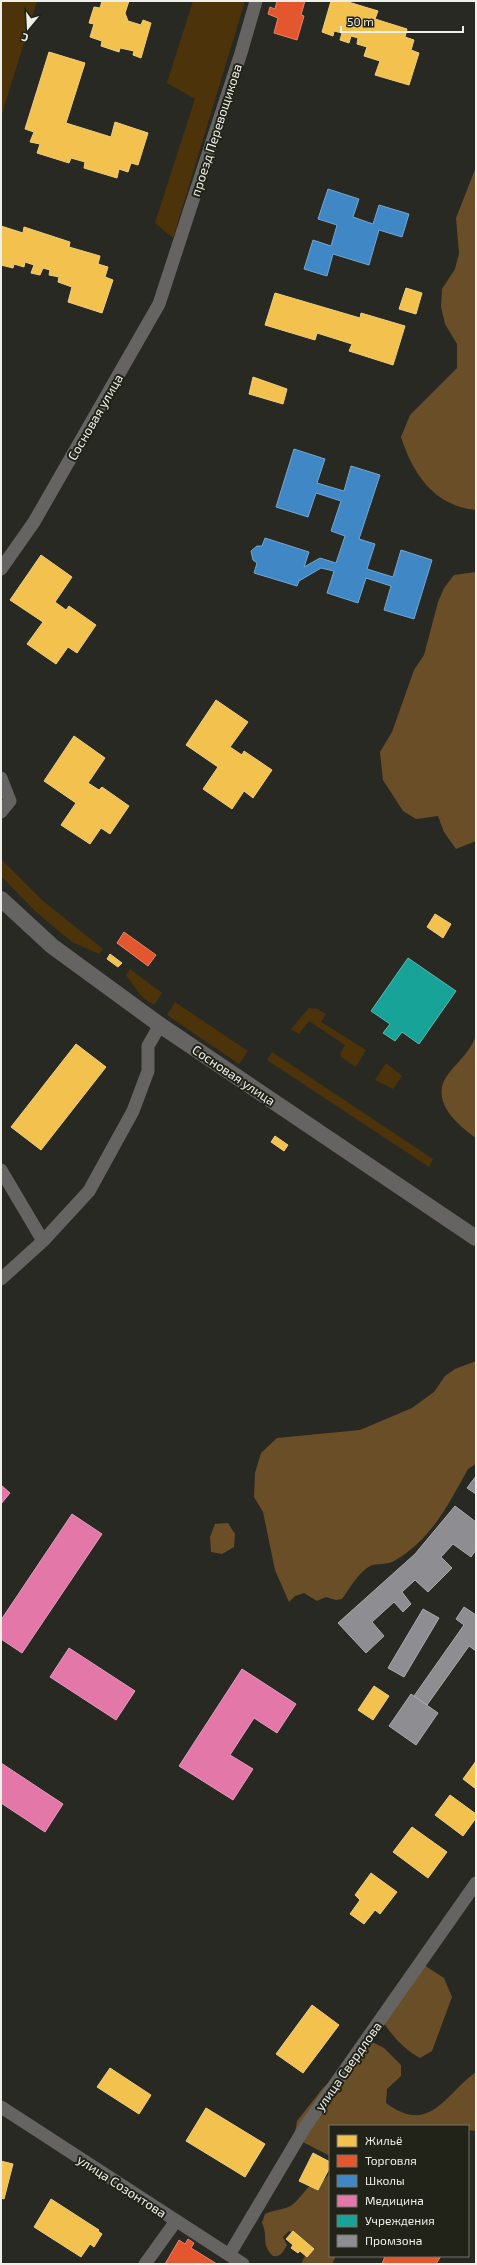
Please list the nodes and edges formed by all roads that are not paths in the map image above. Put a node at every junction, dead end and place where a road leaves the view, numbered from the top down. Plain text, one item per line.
1 (256, 1) edge
2 (175, 258) joint
3 (1, 569) edge
4 (1, 778) edge
5 (1, 812) edge
6 (1, 898) edge
7 (160, 1025) junction
8 (1, 1170) edge
9 (476, 1238) edge
10 (44, 1242) junction
11 (1, 1279) edge
12 (476, 1883) edge
13 (1, 2107) edge
14 (176, 2221) junction
15 (229, 2255) junction
16 (145, 2264) edge
17 (243, 2264) edge

1 - 2 street, проезд Перевощикова
2 - 3 street, Сосновая улица
4 - 5 street
6 - 7 street, Сосновая улица
7 - 9 street, Сосновая улица
7 - 10 street
8 - 10 street
10 - 11 street
12 - 15 street, улица Свердлова
13 - 14 street, улица Созонтова
14 - 15 street, улица Созонтова
14 - 16 street
15 - 17 street, улица Созонтова

